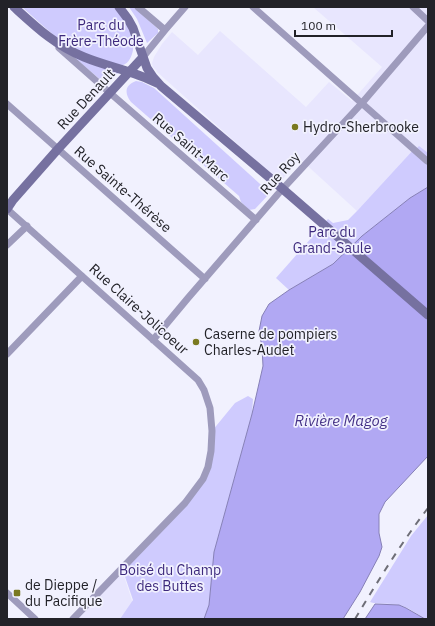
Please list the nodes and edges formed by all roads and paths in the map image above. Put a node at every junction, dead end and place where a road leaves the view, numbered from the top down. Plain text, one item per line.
1 (14, 7) edge
2 (119, 7) edge
3 (138, 7) edge
4 (185, 7) edge
5 (253, 7) edge
6 (413, 7) edge
7 (428, 21) edge
8 (428, 26) edge
9 (165, 30) junction
10 (44, 34) junction
11 (143, 57) junction
12 (130, 72) junction
13 (161, 86) junction
14 (110, 93) junction
15 (362, 103) junction
16 (7, 104) edge
17 (58, 149) junction
18 (427, 161) edge
19 (7, 209) edge
20 (256, 220) junction
21 (27, 226) junction
22 (7, 245) edge
23 (82, 276) junction
24 (205, 279) junction
25 (428, 315) edge
26 (153, 340) junction
27 (7, 354) edge
28 (7, 593) edge
29 (35, 619) edge
30 (73, 619) edge

1 - 10 main road
2 - 11 main road
3 - 9 street
4 - 9 street, Rue Denault
5 - 15 street
6 - 7 street
8 - 15 street, Rue Roy
9 - 11 street, Rue Denault
10 - 12 main road
10 - 14 street, Rue Saint-Marc
11 - 12 main road, Rue Denault
11 - 13 main road
12 - 13 main road
12 - 14 main road, Rue Denault
13 - 25 main road
14 - 17 main road, Rue Denault
14 - 20 street, Rue Saint-Marc
15 - 18 street
15 - 20 street, Rue Roy
16 - 17 street, Rue Sainte-Thérèse
17 - 19 main road, Rue Denault
17 - 24 street, Rue Sainte-Thérèse
19 - 21 street, Rue Claire-Jolicoeur
20 - 24 street, Rue Roy
21 - 22 street
21 - 23 street, Rue Claire-Jolicoeur
23 - 26 street, Rue Claire-Jolicoeur
23 - 27 street
24 - 26 street, Rue Roy
26 - 30 street, Rue Claire-Jolicoeur
28 - 29 street

